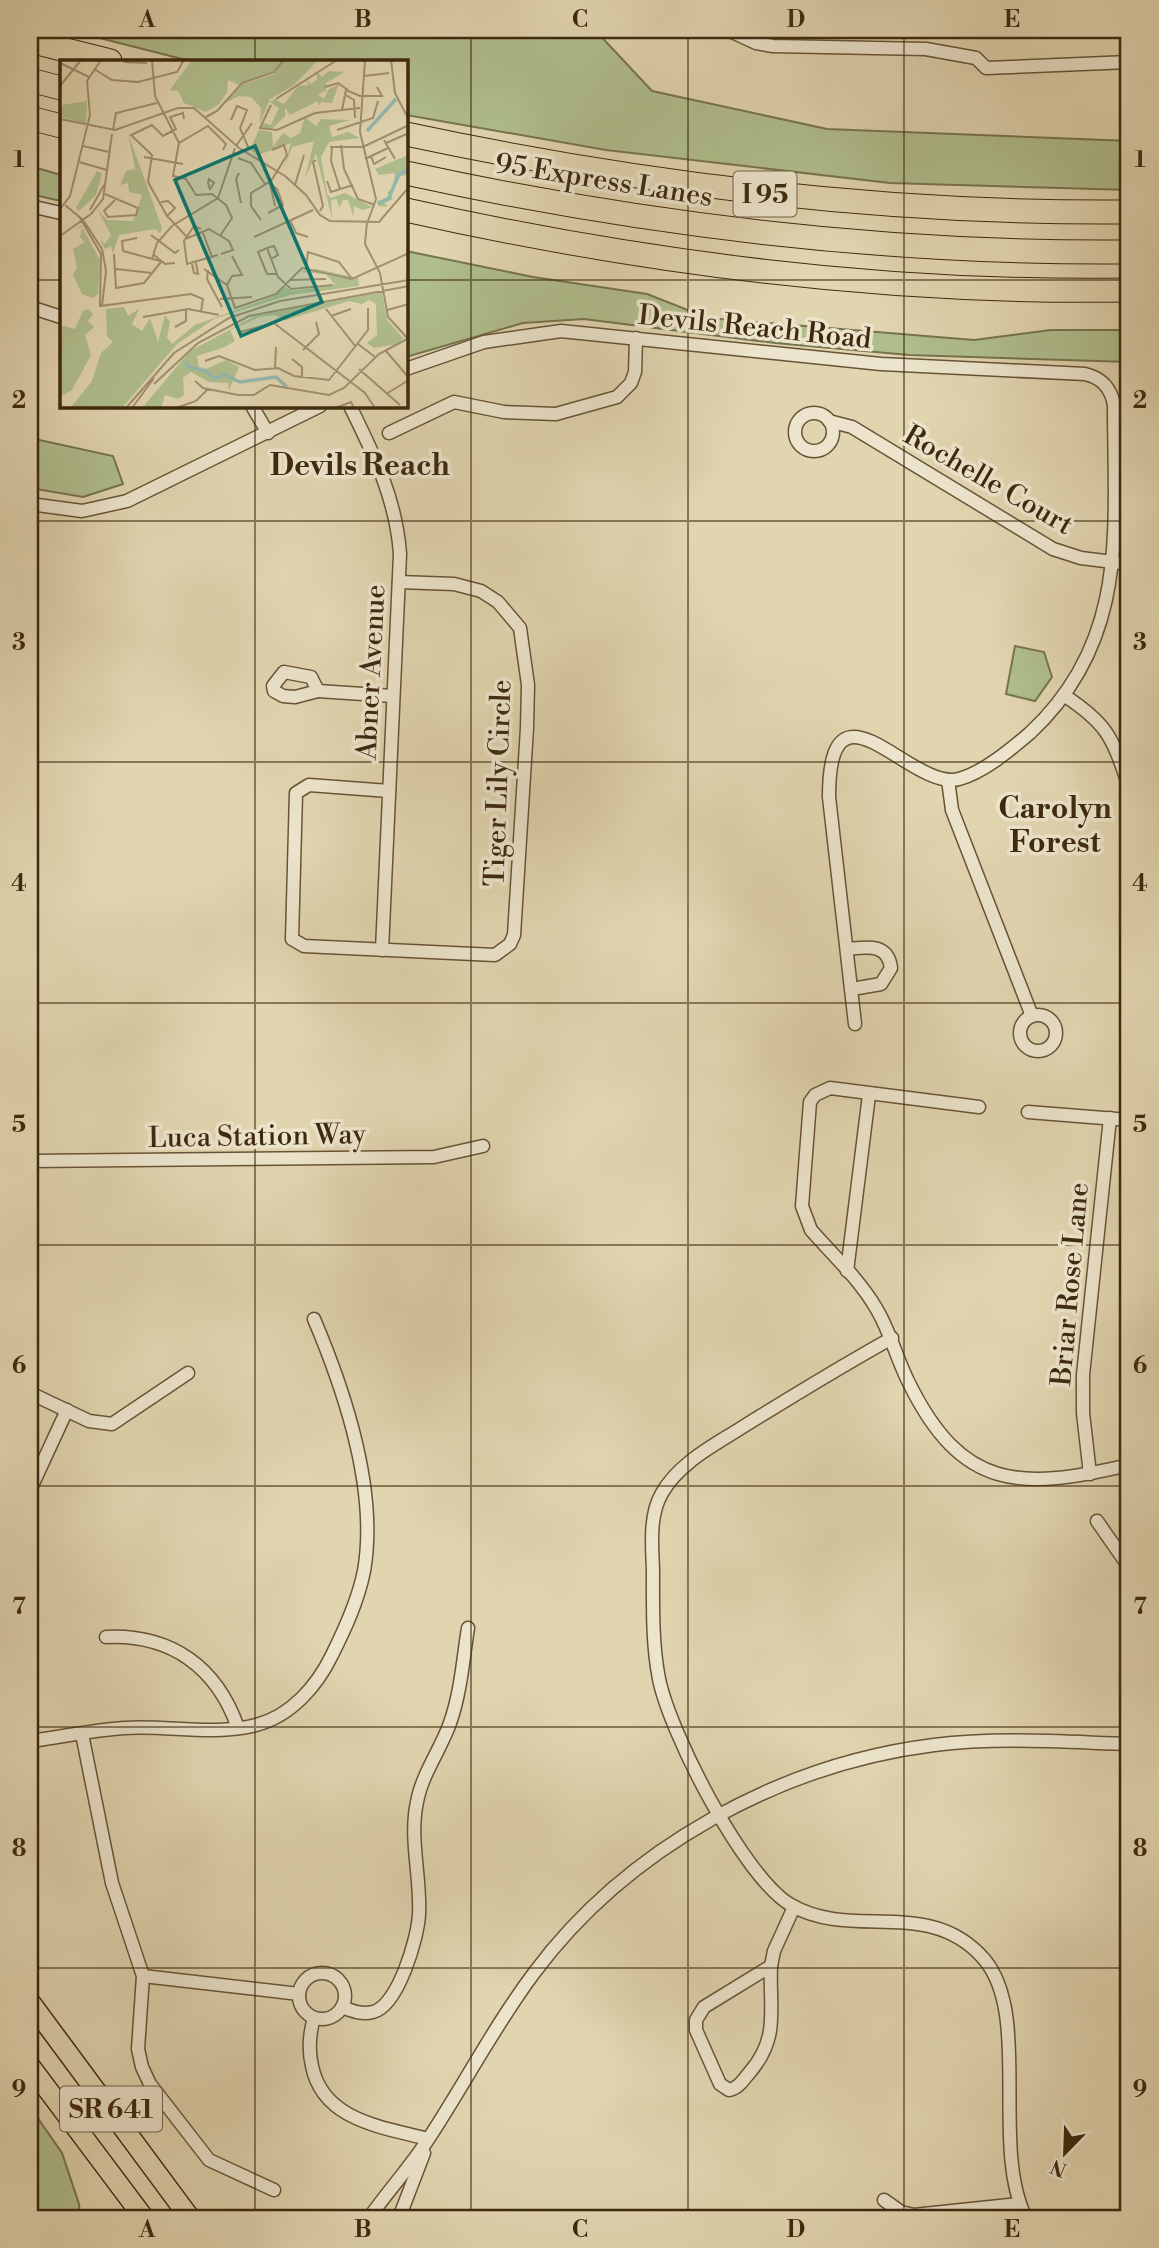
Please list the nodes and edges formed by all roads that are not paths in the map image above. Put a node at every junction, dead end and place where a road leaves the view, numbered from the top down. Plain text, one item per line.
1 (728, 30) edge
2 (30, 41) edge
3 (106, 60) edge
4 (1129, 62) edge
5 (30, 80) edge
6 (60, 88) edge
7 (30, 118) edge
8 (60, 126) edge
9 (408, 134) edge
10 (408, 173) edge
11 (30, 206) edge
12 (408, 211) edge
13 (1129, 212) edge
14 (60, 213) edge
15 (1129, 252) edge
16 (1129, 290) edge
17 (30, 307) edge
18 (60, 317) edge
19 (636, 338) junction
20 (408, 368) edge
21 (253, 408) edge
22 (316, 408) edge
23 (351, 408) edge
24 (829, 421) dead end
25 (268, 433) junction
26 (388, 433) dead end
27 (30, 504) edge
28 (1114, 563) junction
29 (1129, 564) edge
30 (399, 582) junction
31 (318, 691) dead end
32 (393, 695) junction
33 (1065, 696) junction
34 (948, 780) junction
35 (1129, 786) edge
36 (389, 791) junction
37 (848, 949) junction
38 (382, 950) junction
39 (852, 989) junction
40 (1032, 1016) dead end
41 (855, 1024) dead end
42 (869, 1095) junction
43 (979, 1108) dead end
44 (1028, 1112) dead end
45 (1110, 1118) junction
46 (1129, 1119) edge
47 (483, 1146) dead end
48 (30, 1161) edge
49 (847, 1271) junction
50 (314, 1319) dead end
51 (892, 1338) junction
52 (188, 1373) dead end
53 (30, 1393) edge
54 (67, 1410) junction
55 (1129, 1465) edge
56 (1090, 1474) junction
57 (30, 1490) edge
58 (1097, 1521) dead end
59 (1129, 1567) edge
60 (468, 1628) dead end
61 (106, 1637) dead end
62 (238, 1728) junction
63 (82, 1734) junction
64 (30, 1741) edge
65 (1129, 1744) edge
66 (720, 1814) junction
67 (794, 1907) junction
68 (771, 1966) junction
69 (144, 1976) junction
70 (299, 1994) junction
71 (30, 2002) edge
72 (342, 2007) junction
73 (314, 2018) junction
74 (30, 2066) edge
75 (428, 2139) junction
76 (274, 2190) dead end
77 (884, 2200) dead end
78 (1019, 2204) junction
79 (144, 2218) edge
80 (190, 2218) edge
81 (369, 2218) edge
82 (399, 2218) edge
83 (1026, 2218) edge

1 - 4 street
2 - 3 highway
5 - 6 highway
7 - 8 highway
9 - 13 highway, I 95
10 - 15 highway, 95 Express Lanes
11 - 14 street
12 - 16 highway
17 - 18 street
19 - 20 street, Devils Reach Road
19 - 26 street
19 - 28 street, Devils Reach Road
21 - 25 street
22 - 25 street
23 - 30 street, Abner Avenue
24 - 28 street, Rochelle Court
25 - 27 street
28 - 29 street, Rochelle Court
28 - 33 street
30 - 32 street, Abner Avenue
30 - 38 street, Tiger Lily Circle
31 - 32 street
32 - 36 street, Abner Avenue
33 - 34 street
33 - 35 street
34 - 37 street
34 - 40 street
36 - 38 street, Abner Avenue
36 - 38 street, Tiger Lily Circle
37 - 39 street
37 - 39 street
39 - 41 street
42 - 43 street
42 - 49 street
42 - 49 street
44 - 45 street
45 - 46 street
45 - 56 street, Briar Rose Lane
47 - 48 street, Luca Station Way
49 - 51 street
50 - 62 street
51 - 56 street
51 - 66 street
52 - 54 street
53 - 54 street
54 - 57 street
55 - 56 street
58 - 59 street
60 - 72 street
61 - 62 street
62 - 63 street
63 - 64 street
63 - 69 street
65 - 66 street
66 - 67 street
66 - 75 street
67 - 68 street
67 - 78 street
68 - 68 street
69 - 70 street
69 - 76 street
70 - 72 street
70 - 73 street
71 - 80 main road, SR 641
72 - 73 street
73 - 75 street
74 - 79 main road, SR 641
75 - 81 street
75 - 82 street
77 - 78 street
78 - 83 street

